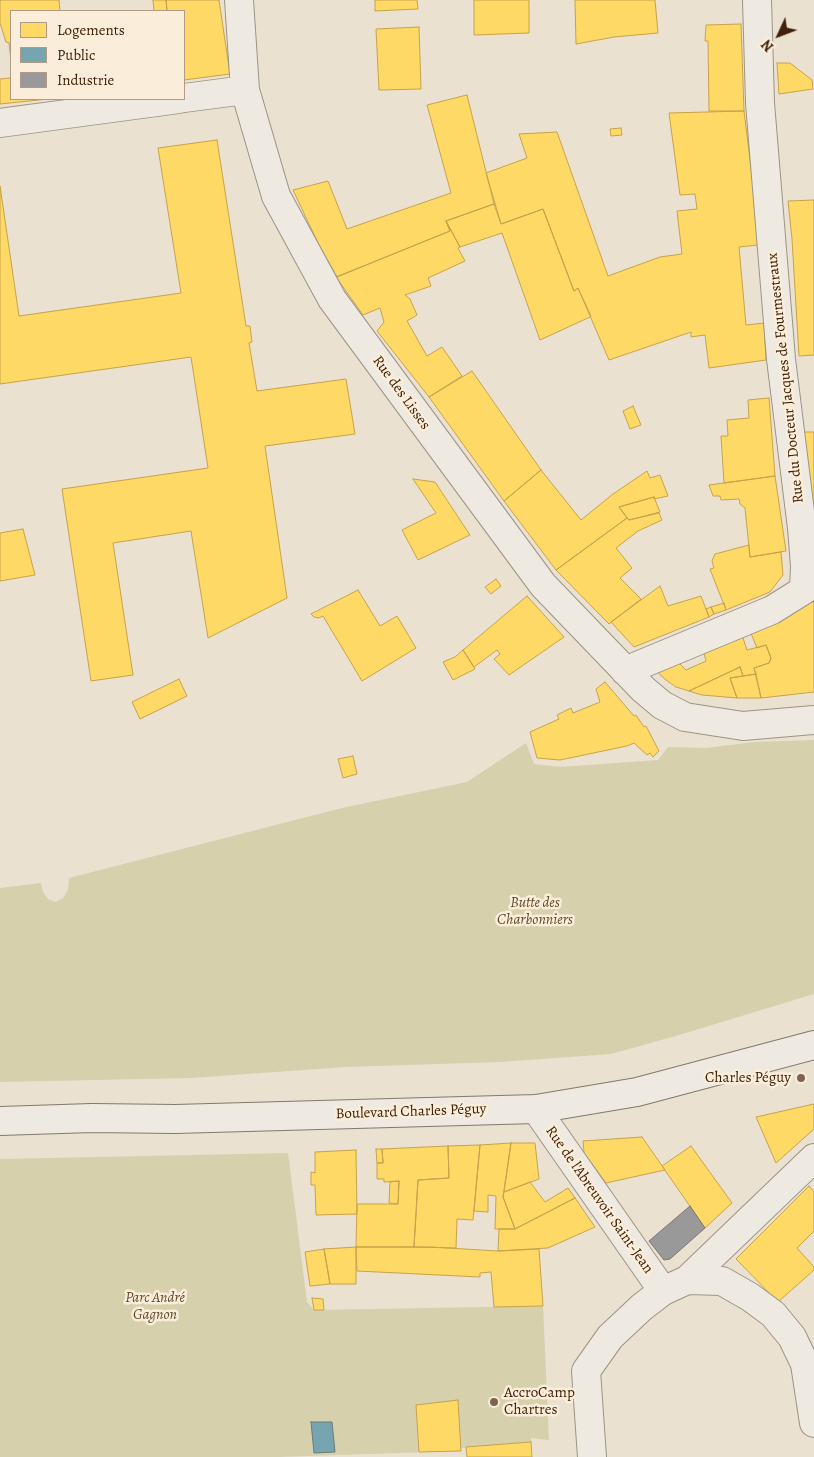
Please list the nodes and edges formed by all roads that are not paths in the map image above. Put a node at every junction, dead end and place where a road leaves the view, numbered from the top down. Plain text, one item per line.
1 (239, 0) edge
2 (757, 0) edge
3 (245, 90) junction
4 (185, 98) edge
5 (172, 100) edge
6 (0, 123) edge
7 (809, 587) edge
8 (625, 671) junction
9 (814, 720) edge
10 (814, 1045) edge
11 (536, 1109) junction
12 (0, 1121) edge
13 (814, 1158) edge
14 (675, 1285) junction
15 (814, 1423) edge
16 (592, 1457) edge

1 - 3 street, Rue des Lisses
2 - 7 street, Rue du Docteur Jacques de Fourmestraux
3 - 4 street
3 - 8 street, Rue des Lisses
5 - 6 street
7 - 8 street, Rue du Docteur Jacques de Fourmestraux
8 - 9 street, Rue des Lisses
10 - 11 street, Boulevard Charles Péguy
11 - 12 street, Boulevard Charles Péguy
11 - 14 street, Rue de l'Abreuvoir Saint-Jean
13 - 14 street
14 - 15 street
14 - 16 street

